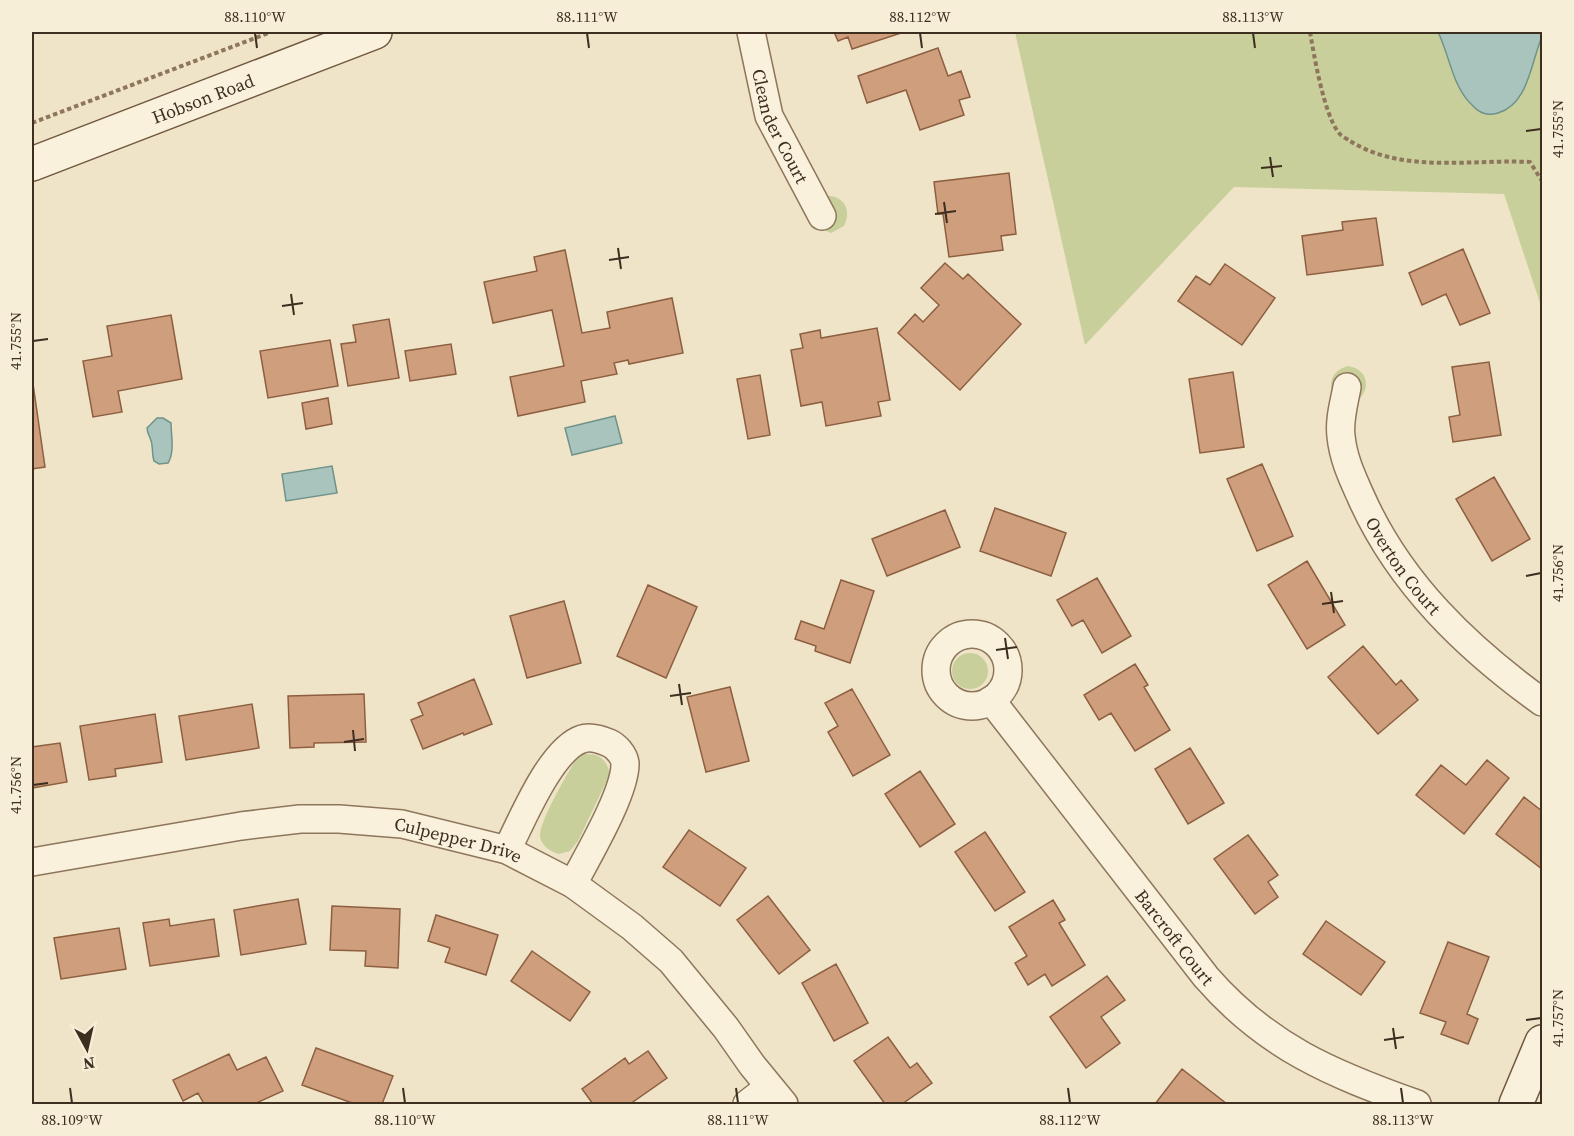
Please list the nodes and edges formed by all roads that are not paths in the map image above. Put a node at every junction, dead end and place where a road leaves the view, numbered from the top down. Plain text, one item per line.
1 (375, 32) edge
2 (751, 32) edge
3 (32, 164) edge
4 (822, 216) dead end
5 (1347, 387) dead end
6 (992, 700) dead end
7 (1542, 702) edge
8 (507, 850) junction
9 (32, 862) edge
10 (573, 884) junction
11 (1542, 1042) edge
12 (777, 1096) edge
13 (747, 1104) edge
14 (1417, 1104) edge
15 (1516, 1104) edge

1 - 3 main road, Hobson Road
2 - 4 street, Cleander Court
5 - 7 street, Overton Court
6 - 14 street, Barcroft Court
8 - 9 street, Culpepper Drive
8 - 10 street, Culpepper Drive
8 - 10 street
10 - 12 street, Culpepper Drive
11 - 15 main road
12 - 13 street

